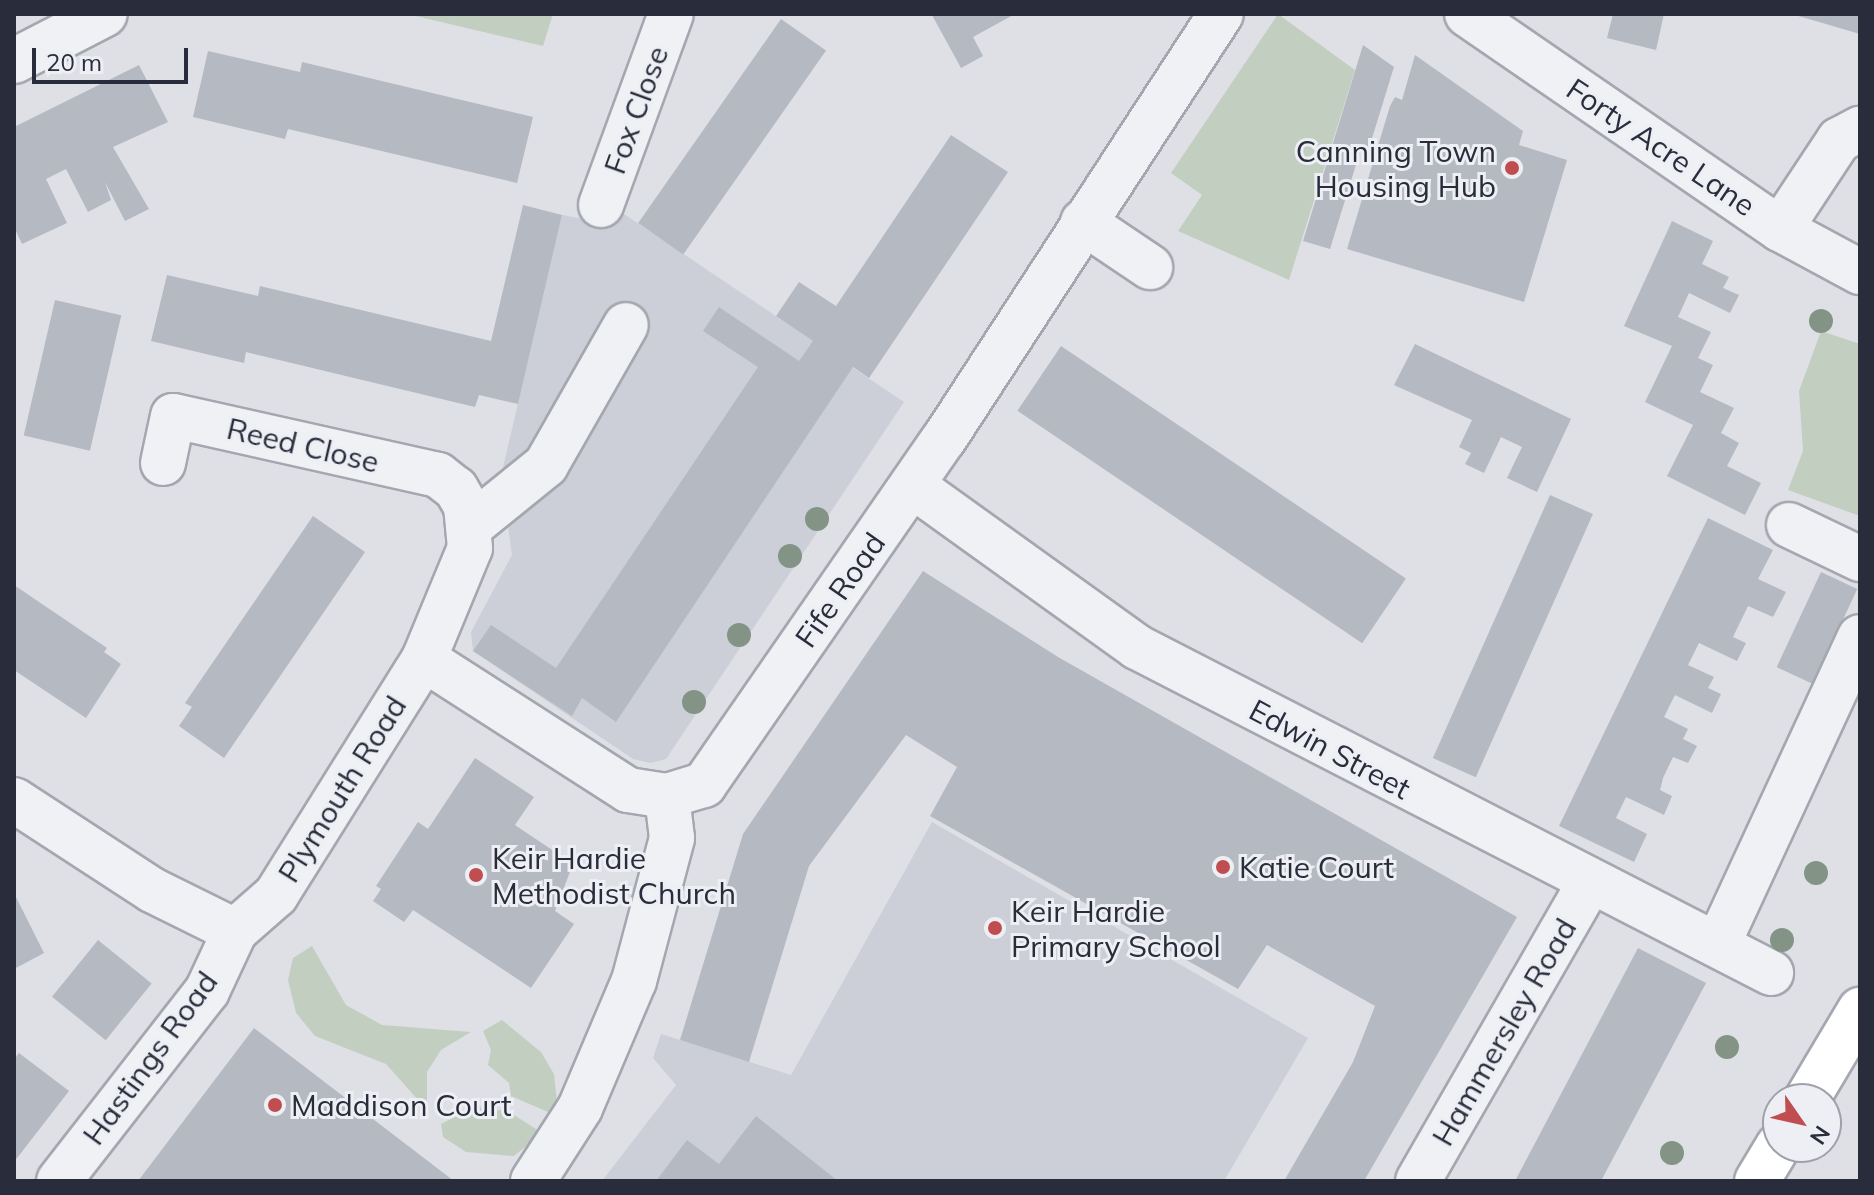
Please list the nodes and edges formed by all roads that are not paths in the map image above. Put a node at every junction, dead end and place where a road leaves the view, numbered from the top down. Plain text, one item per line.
1 (105, 14) edge
2 (671, 14) edge
3 (1221, 14) edge
4 (1467, 14) edge
5 (23, 45) edge
6 (1860, 129) edge
7 (601, 205) dead end
8 (1083, 222) junction
9 (1780, 229) junction
10 (1150, 267) dead end
11 (1860, 272) edge
12 (626, 325) dead end
13 (163, 463) dead end
14 (913, 486) junction
15 (469, 516) junction
16 (1789, 525) dead end
17 (1860, 559) edge
18 (1860, 637) edge
19 (424, 659) junction
20 (667, 796) junction
21 (14, 800) edge
22 (1590, 882) junction
23 (235, 931) junction
24 (1718, 944) junction
25 (1771, 973) dead end
26 (1860, 1010) edge
27 (1817, 1083) edge
28 (1768, 1163) edge
29 (59, 1181) edge
30 (533, 1181) edge
31 (1418, 1181) edge
32 (1757, 1181) edge

1 - 5 street
2 - 7 street, Fox Close
3 - 8 street, Fife Road
4 - 9 street, Forty Acre Lane
6 - 9 street
8 - 10 street
8 - 14 street, Fife Road
9 - 11 street, Forty Acre Lane
12 - 15 street
13 - 15 street, Reed Close
14 - 20 street, Fife Road
14 - 22 street, Edwin Street
15 - 19 street, Plymouth Road
16 - 17 street
18 - 24 street
19 - 20 street
19 - 23 street, Plymouth Road
20 - 30 street
21 - 23 street
22 - 24 street, Edwin Street
22 - 31 street, Hammersley Road
23 - 29 street, Hastings Road
24 - 25 street, Edwin Street
26 - 27 highway
28 - 32 highway

